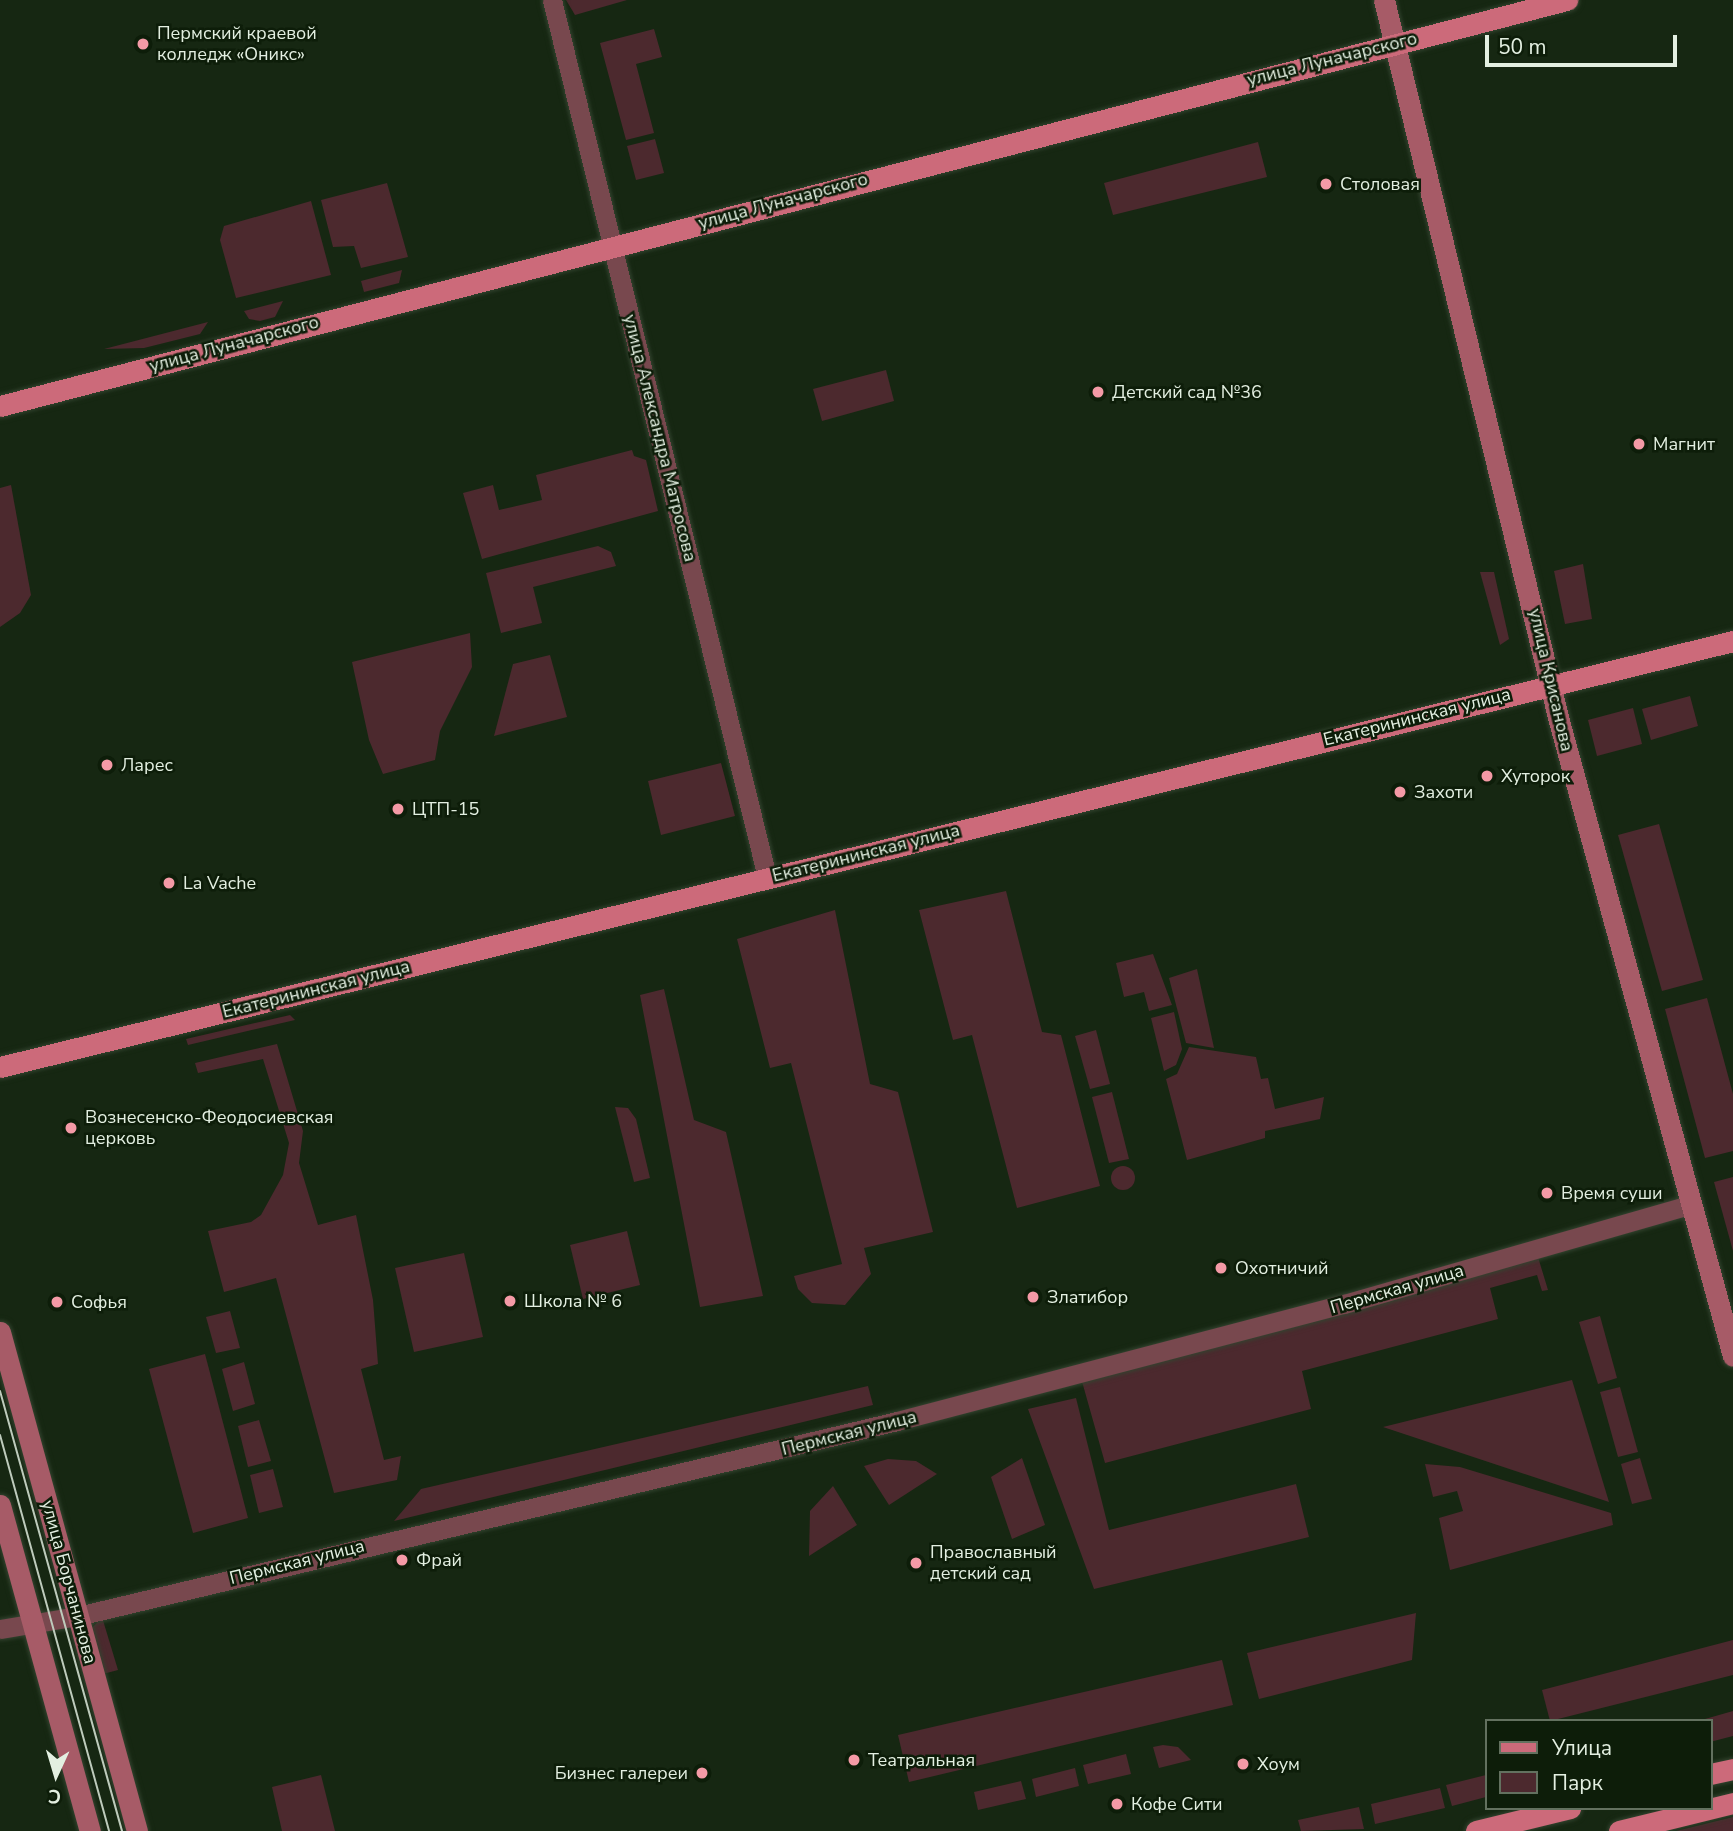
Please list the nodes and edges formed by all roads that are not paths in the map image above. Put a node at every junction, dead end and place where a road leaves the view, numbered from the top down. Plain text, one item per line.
1 (552, 0) edge
2 (1384, 0) edge
3 (1567, 0) edge
4 (1395, 43) junction
5 (612, 245) junction
6 (0, 406) edge
7 (1733, 640) edge
8 (1552, 683) junction
9 (767, 877) junction
10 (0, 1067) edge
11 (1690, 1205) junction
12 (0, 1332) edge
13 (1733, 1356) edge
14 (0, 1505) edge
15 (78, 1616) junction
16 (32, 1624) junction
17 (0, 1629) edge
18 (1733, 1769) edge
19 (1712, 1774) edge
20 (1733, 1803) edge
21 (1712, 1808) edge
22 (1562, 1810) edge
23 (1704, 1810) edge
24 (90, 1831) edge
25 (138, 1831) edge
26 (1476, 1831) edge
27 (1619, 1831) edge

1 - 5 street, улица Александра Матросова
2 - 4 main road, улица Крисанова
3 - 4 main road, улица Луначарского
4 - 5 main road, улица Луначарского
4 - 8 main road, улица Крисанова
5 - 6 main road, улица Луначарского
5 - 9 street, улица Александра Матросова
7 - 8 main road, Екатерининская улица
8 - 9 main road, Екатерининская улица
8 - 11 main road, улица Крисанова
9 - 10 main road, Екатерининская улица
11 - 13 main road, улица Крисанова
11 - 15 street, Пермская улица
12 - 15 main road, улица Борчанинова
14 - 16 main road
15 - 16 street, Пермская улица
15 - 25 main road, улица Борчанинова
16 - 17 street, Пермская улица
16 - 24 main road
18 - 19 main road
20 - 21 main road
22 - 26 main road
23 - 27 main road

